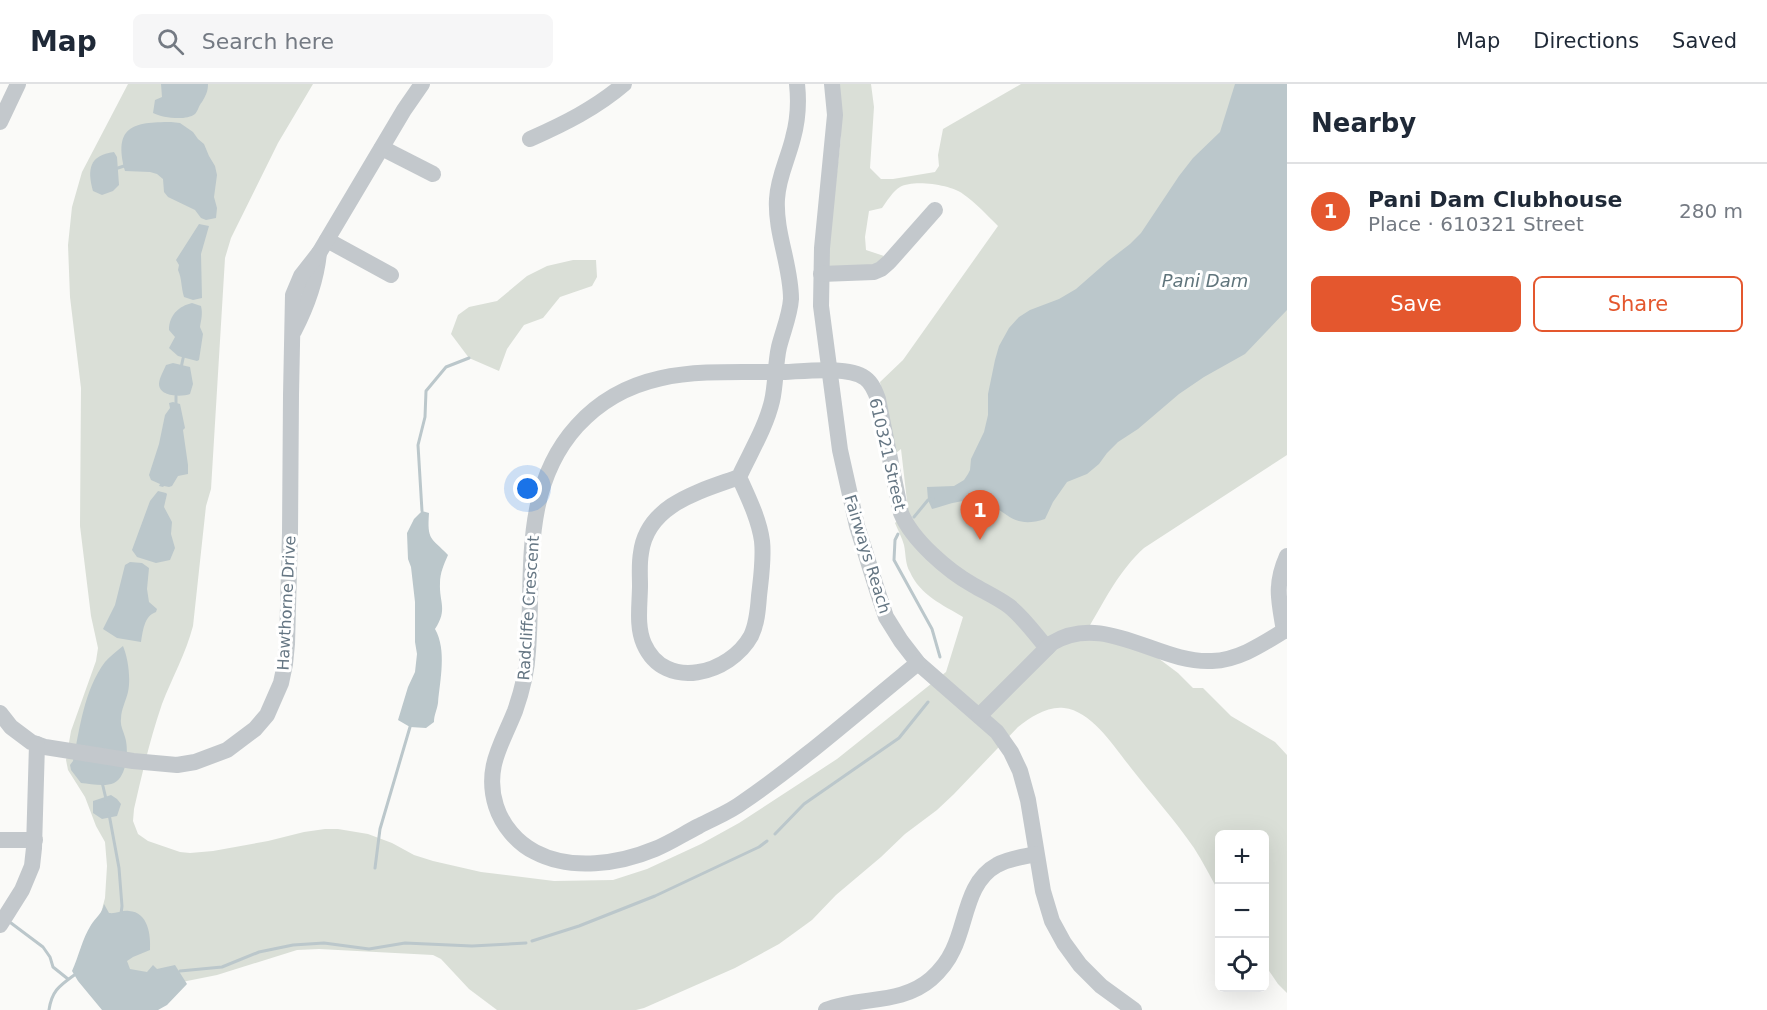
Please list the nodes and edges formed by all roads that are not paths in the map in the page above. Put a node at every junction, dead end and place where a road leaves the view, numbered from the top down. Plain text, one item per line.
1 (18, 84) edge
2 (422, 84) edge
3 (624, 84) edge
4 (797, 84) edge
5 (832, 84) edge
6 (0, 122) edge
7 (530, 139) dead end
8 (382, 148) junction
9 (433, 174) dead end
10 (934, 210) dead end
11 (323, 247) junction
12 (821, 274) junction
13 (391, 275) dead end
14 (829, 371) junction
15 (775, 372) junction
16 (739, 477) junction
17 (1287, 556) edge
18 (1285, 630) edge
19 (1047, 648) junction
20 (918, 663) junction
21 (979, 716) junction
22 (2, 718) edge
23 (37, 744) junction
24 (0, 840) edge
25 (35, 840) junction
26 (1036, 854) junction
27 (0, 925) edge
28 (826, 1010) edge
29 (1134, 1010) edge

1 - 6 street
2 - 8 street, Hawthorne Drive
3 - 7 street
4 - 15 street
5 - 12 street, Fairways Reach
8 - 9 street
8 - 11 street, Hawthorne Drive
10 - 12 street
11 - 13 street
11 - 23 street, Hawthorne Drive
12 - 14 street, Fairways Reach
14 - 15 street, Radcliffe Crescent
14 - 19 street, 610321 Street
14 - 20 street, Fairways Reach
15 - 16 street
15 - 20 street, Radcliffe Crescent
16 - 16 street
17 - 18 street
18 - 19 street
19 - 21 street
20 - 21 street, Fairways Reach
21 - 26 street, Fairways Reach
22 - 23 street, Hawthorne Drive
23 - 25 street
24 - 25 street
25 - 27 street
26 - 28 street
26 - 29 street, Fairways Reach

